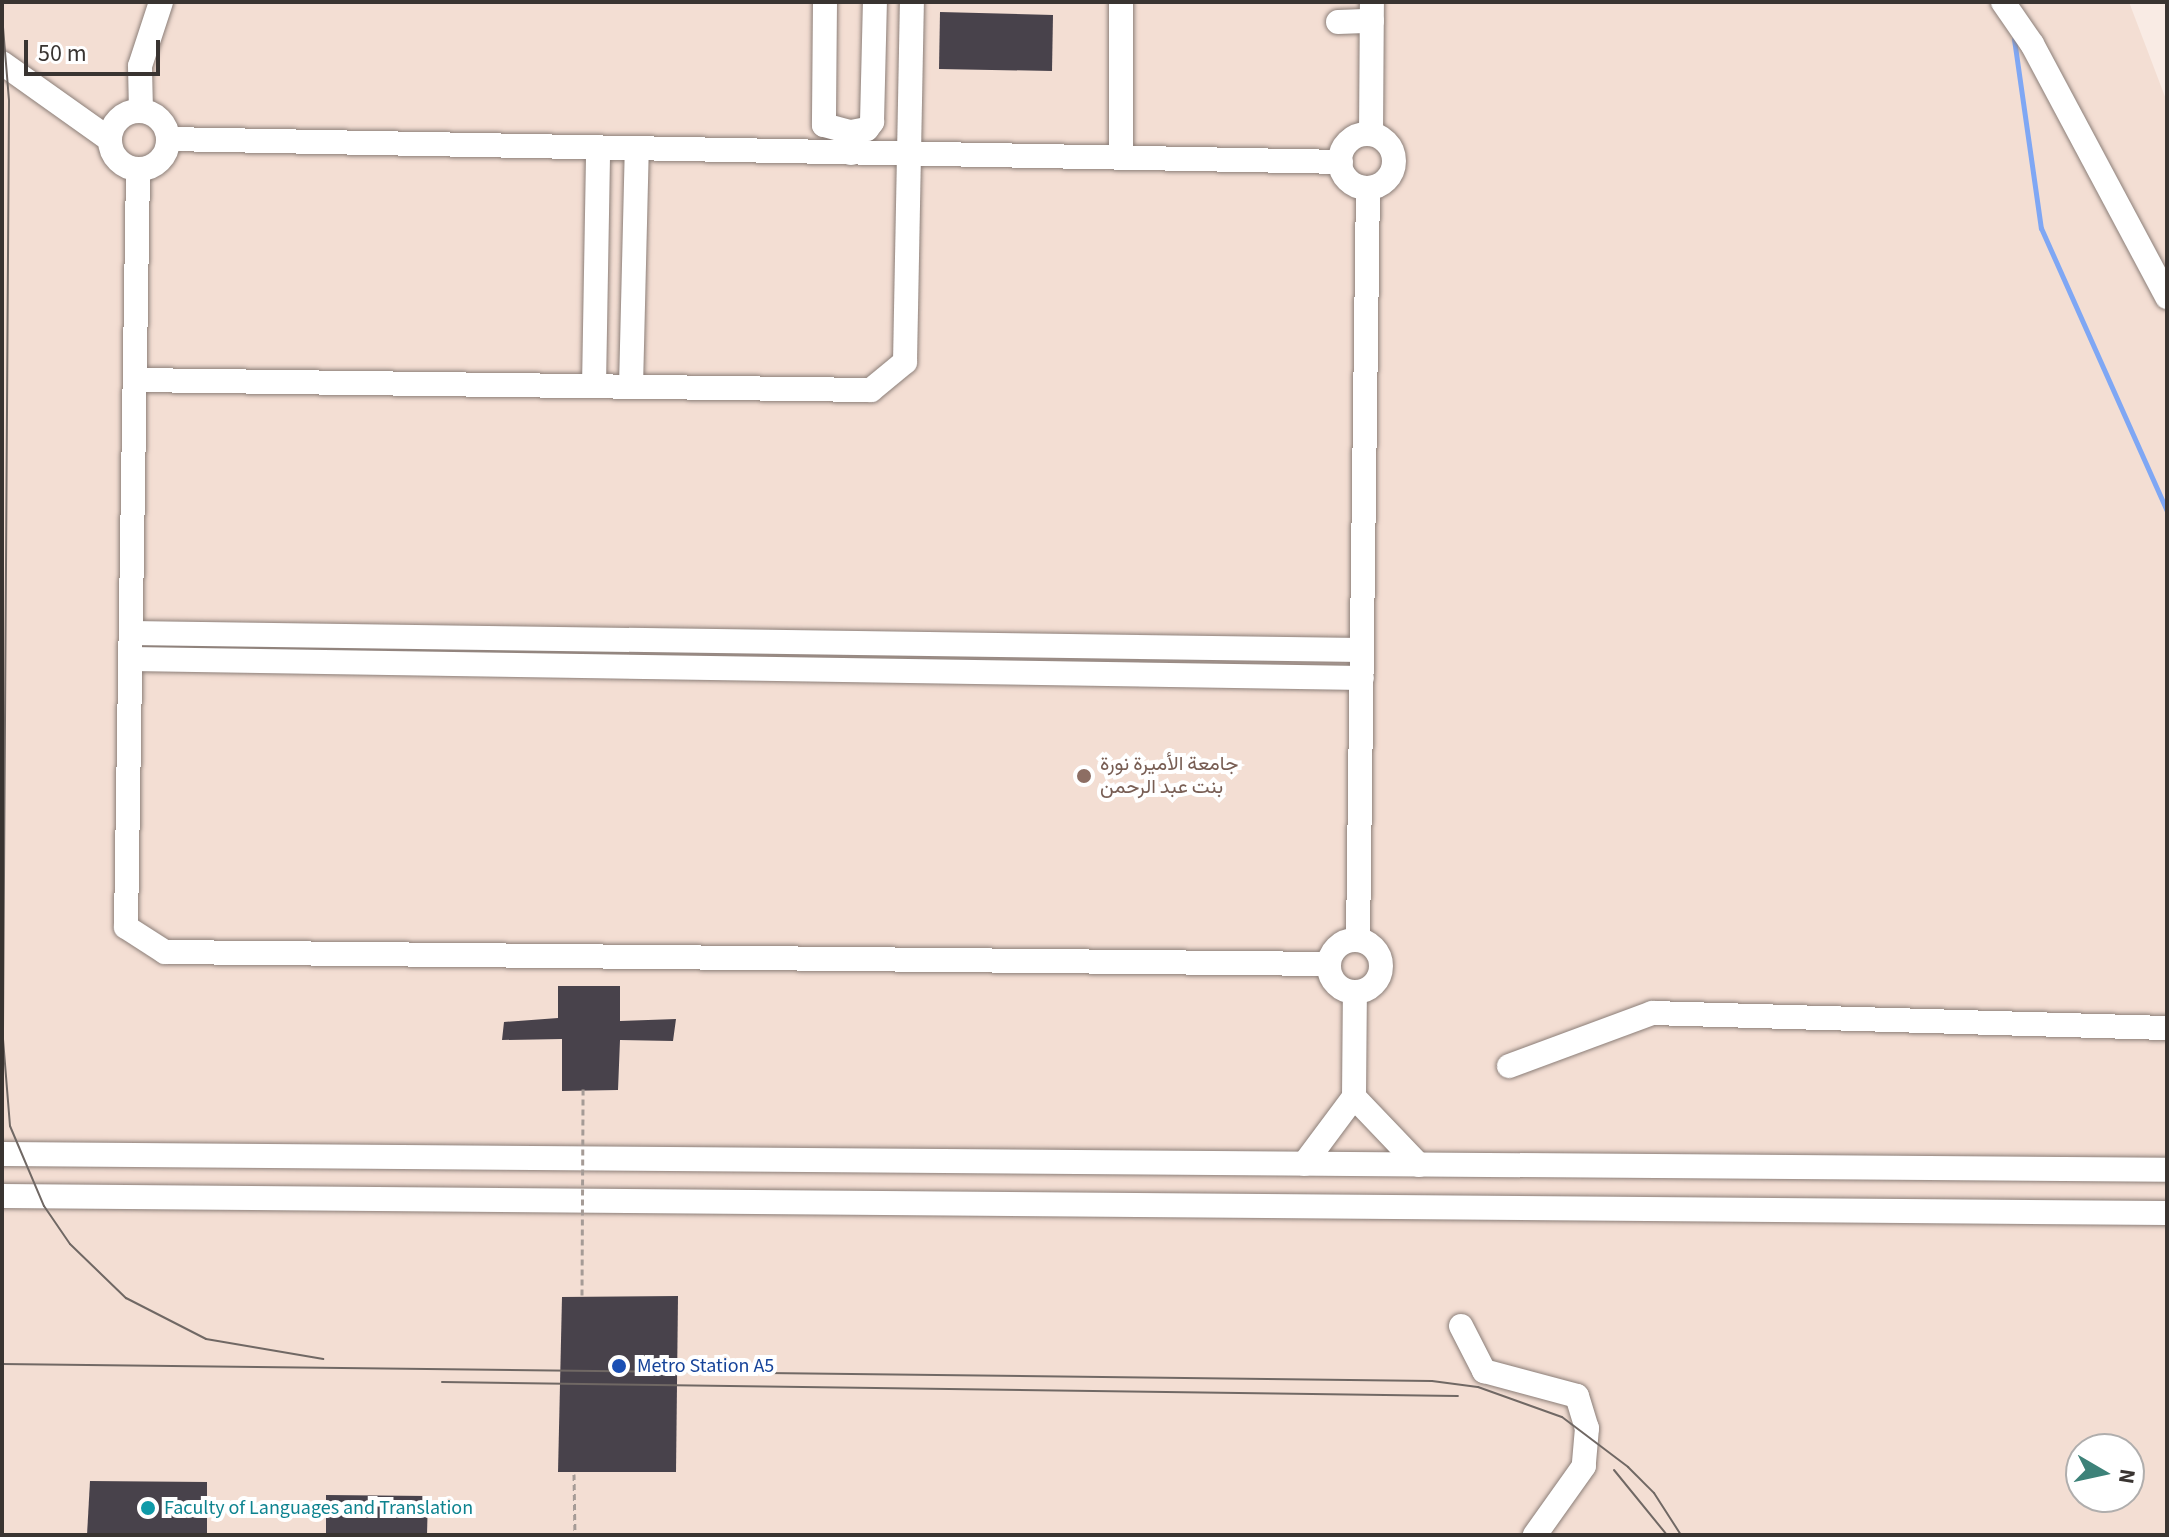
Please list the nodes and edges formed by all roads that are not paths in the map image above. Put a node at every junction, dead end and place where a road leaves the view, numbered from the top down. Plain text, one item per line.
1 (161, 2) edge
2 (825, 2) edge
3 (875, 2) edge
4 (912, 2) edge
5 (1121, 2) edge
6 (2003, 2) edge
7 (1372, 11) edge
8 (1338, 22) dead end
9 (2, 63) edge
10 (141, 111) junction
11 (1371, 134) junction
12 (109, 139) junction
13 (168, 139) junction
14 (851, 142) junction
15 (598, 147) junction
16 (637, 148) junction
17 (910, 154) junction
18 (1121, 158) junction
19 (1341, 162) junction
20 (138, 170) junction
21 (1368, 190) junction
22 (2167, 297) edge
23 (135, 380) junction
24 (594, 386) junction
25 (631, 387) junction
26 (131, 633) junction
27 (1362, 650) junction
28 (131, 659) junction
29 (1362, 678) junction
30 (1358, 939) junction
31 (1328, 964) junction
32 (1355, 992) junction
33 (2167, 1028) edge
34 (1509, 1066) dead end
35 (1354, 1097) junction
36 (2, 1154) edge
37 (1304, 1164) junction
38 (1419, 1165) junction
39 (2167, 1170) edge
40 (2, 1196) edge
41 (2167, 1213) edge
42 (1461, 1326) dead end
43 (1535, 1535) edge

1 - 10 street
2 - 14 street
3 - 14 street
4 - 17 street
5 - 18 street
6 - 22 street
7 - 8 street
7 - 11 street
9 - 12 street
10 - 12 street
10 - 13 street
11 - 19 street
11 - 21 street
12 - 20 street
13 - 15 street
13 - 20 street
14 - 16 street
14 - 17 street
15 - 16 street
15 - 24 street
16 - 25 street
17 - 18 street
17 - 25 street
18 - 19 street
19 - 21 street
20 - 23 street
21 - 27 street
23 - 24 street
23 - 26 street
24 - 25 street
26 - 27 street
26 - 28 street
27 - 29 street
28 - 29 street
28 - 31 street
29 - 30 street
30 - 31 street
30 - 32 street
31 - 32 street
32 - 35 street
33 - 34 street
35 - 37 street
35 - 38 street
36 - 37 street
37 - 38 street
38 - 39 street
40 - 41 street
42 - 43 street

